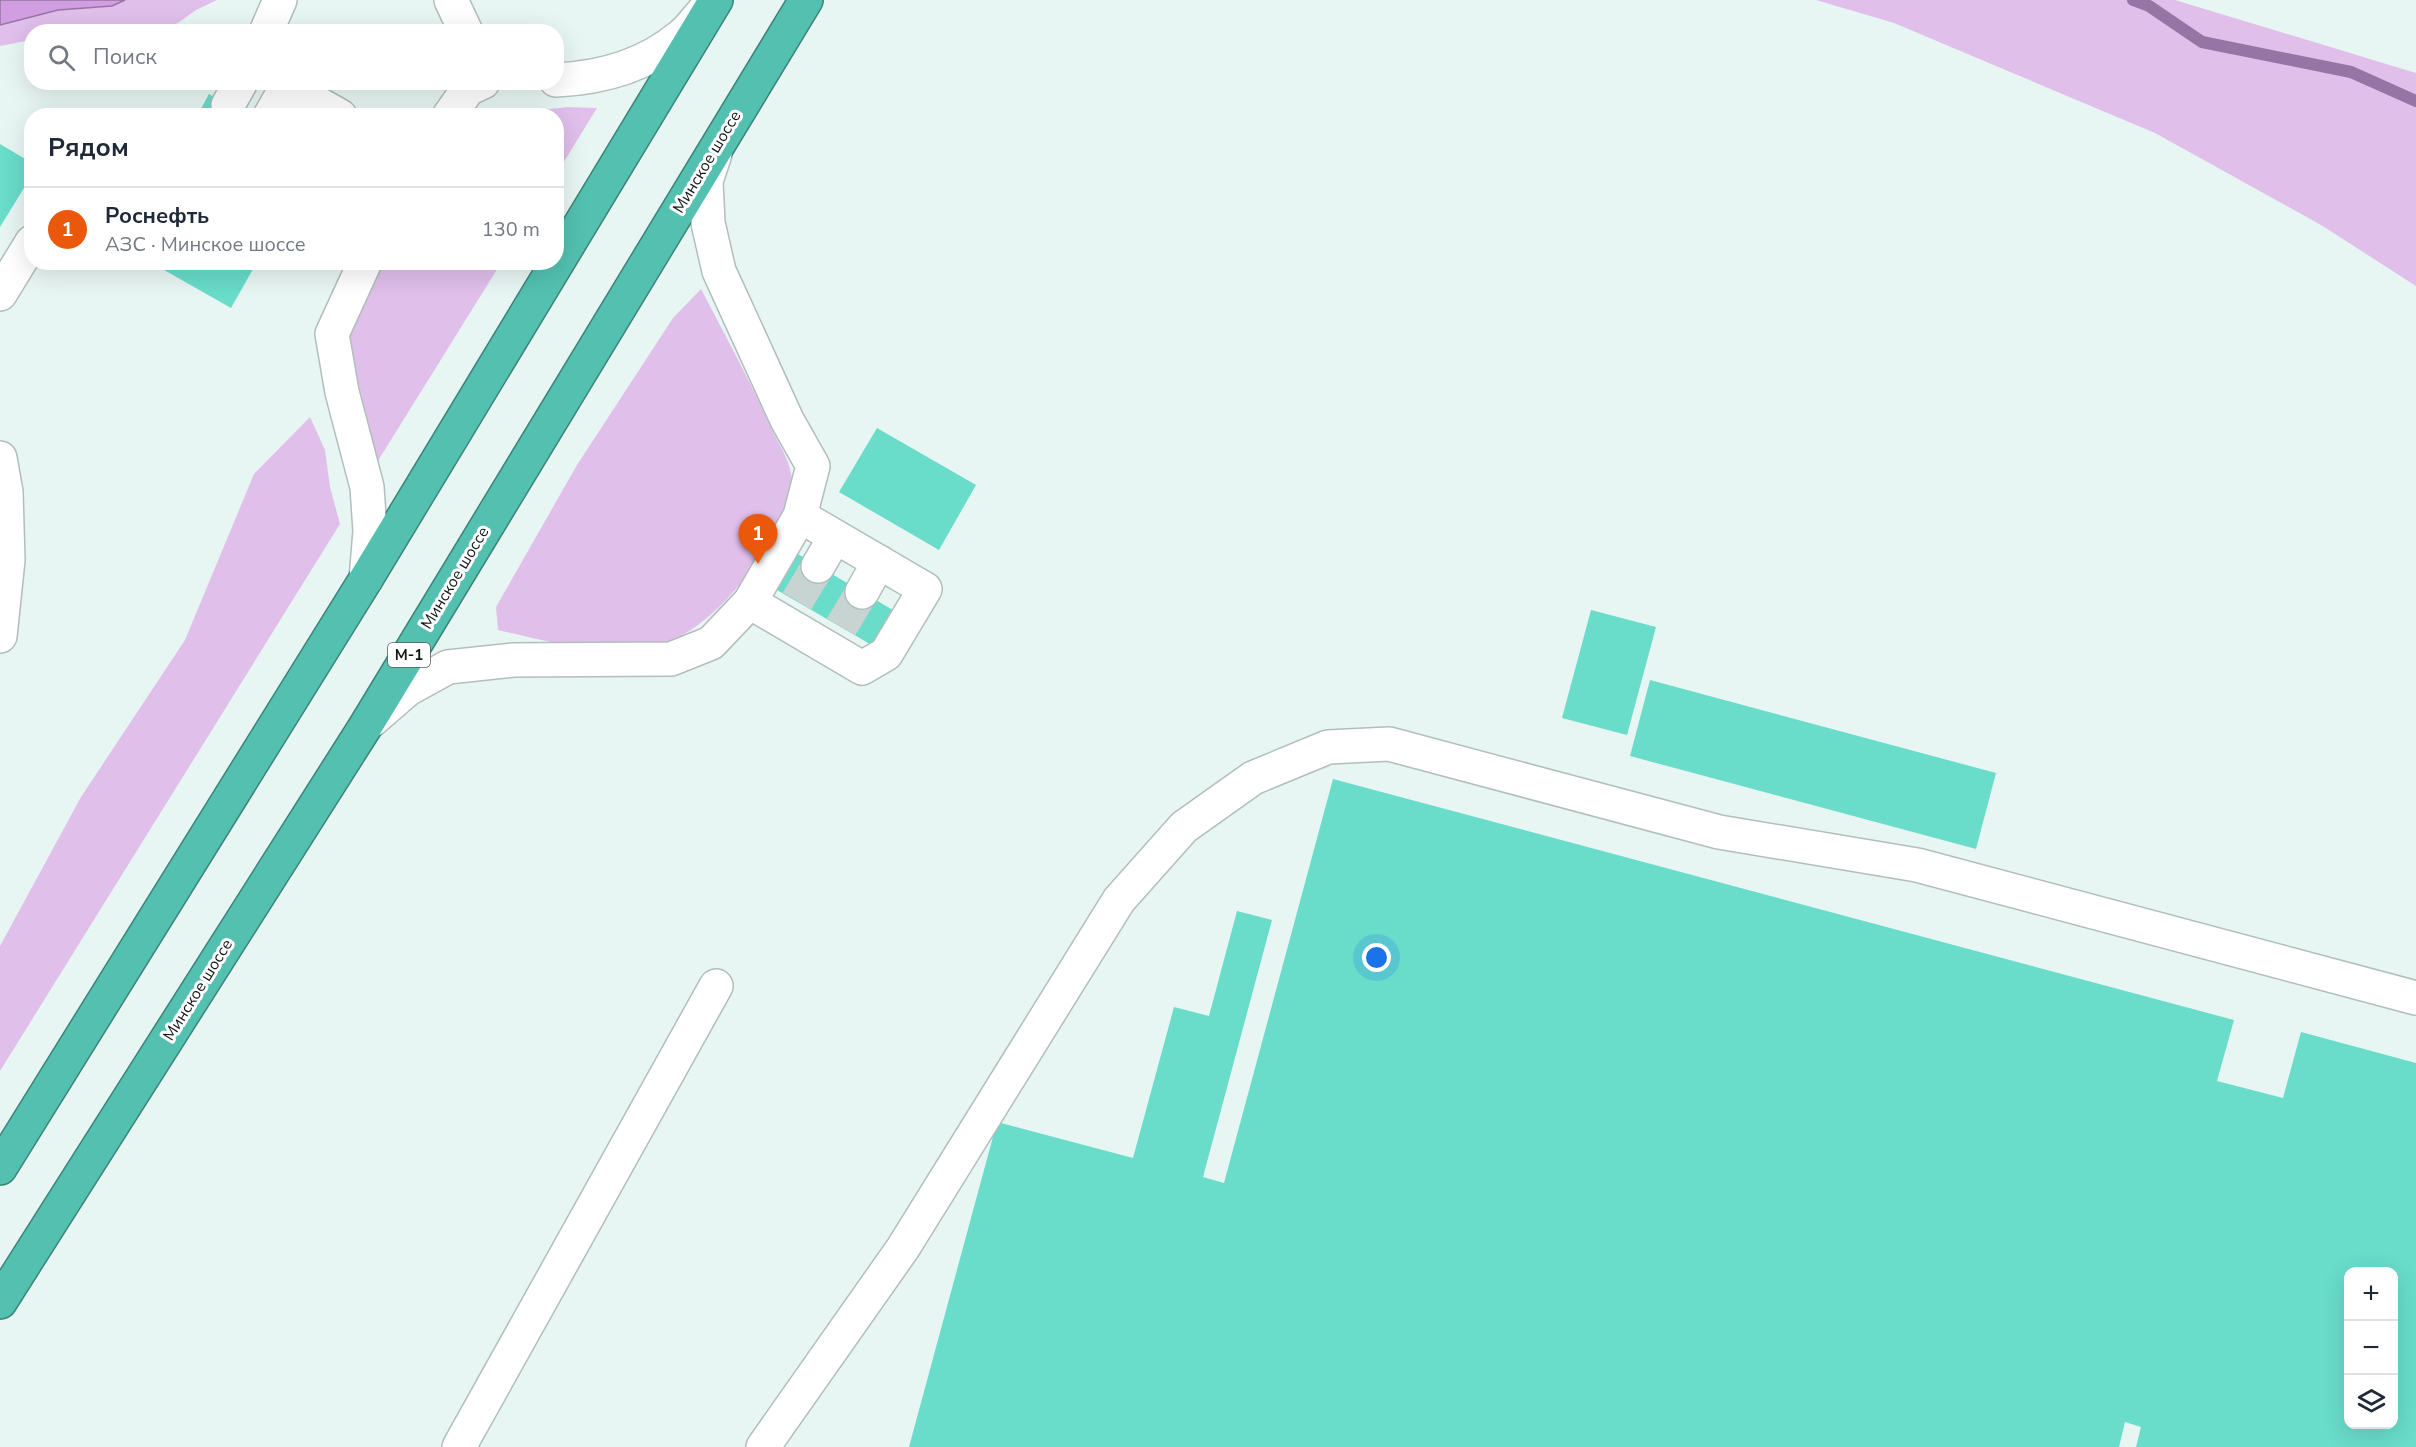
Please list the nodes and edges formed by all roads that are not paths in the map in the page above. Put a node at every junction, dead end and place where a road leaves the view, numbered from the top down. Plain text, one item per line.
1 (280, 0) edge
2 (451, 0) edge
3 (715, 0) edge
4 (806, 0) edge
5 (270, 24) edge
6 (462, 24) edge
7 (564, 80) edge
8 (281, 90) edge
9 (293, 90) edge
10 (467, 90) edge
11 (274, 108) edge
12 (320, 108) edge
13 (455, 108) edge
14 (721, 138) junction
15 (564, 251) edge
16 (24, 255) edge
17 (358, 270) edge
18 (552, 270) edge
19 (0, 294) edge
20 (0, 458) edge
21 (801, 516) junction
22 (835, 537) junction
23 (879, 562) junction
24 (818, 566) tunnel mouth
25 (366, 579) junction
26 (862, 592) tunnel mouth
27 (750, 602) junction
28 (0, 636) edge
29 (365, 727) junction
30 (716, 986) dead end
31 (2416, 998) edge
32 (0, 1168) edge
33 (0, 1302) edge
34 (459, 1447) edge
35 (764, 1447) edge

1 - 5 lane
2 - 6 lane
3 - 7 lane
3 - 15 highway
4 - 14 highway, Минское шоссе / М-1
8 - 11 lane
9 - 12 lane
10 - 13 lane
14 - 21 lane
14 - 29 highway, Минское шоссе / М-1
16 - 19 lane
17 - 25 lane
18 - 25 highway
20 - 28 lane
21 - 22 lane
21 - 27 lane
22 - 23 lane
22 - 24 lane
23 - 26 lane
23 - 27 lane
25 - 32 highway
27 - 29 lane
29 - 33 highway, Минское шоссе / М-1
30 - 34 lane
31 - 35 lane

